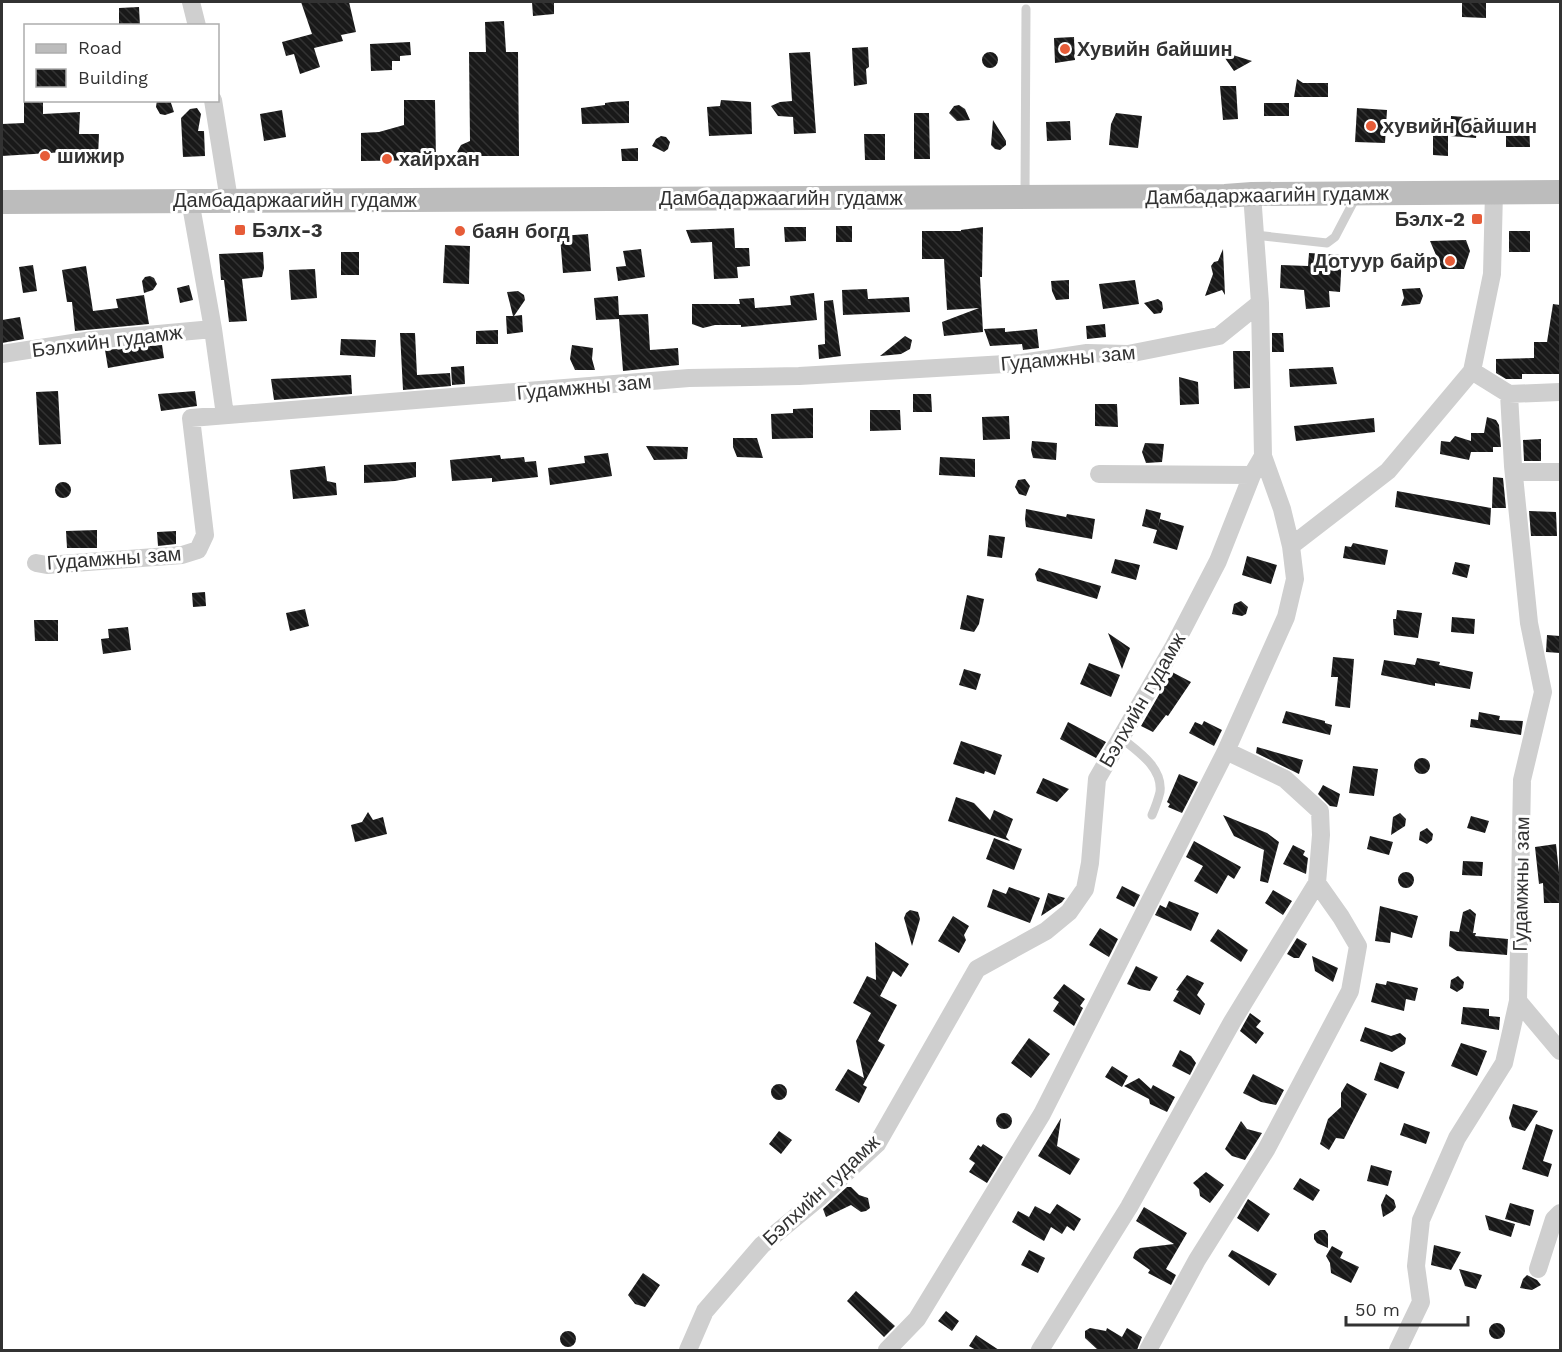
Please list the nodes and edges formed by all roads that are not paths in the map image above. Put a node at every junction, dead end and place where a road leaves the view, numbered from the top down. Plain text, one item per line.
1 (191, 2) edge
2 (1026, 9) dead end
3 (196, 24) edge
4 (213, 102) edge
5 (1494, 192) junction
6 (1560, 192) edge
7 (1359, 193) junction
8 (1252, 194) junction
9 (1025, 196) junction
10 (190, 200) junction
11 (229, 200) junction
12 (2, 201) edge
13 (1255, 234) junction
14 (1260, 303) junction
15 (213, 329) junction
16 (2, 354) edge
17 (1472, 370) junction
18 (1560, 392) edge
19 (1509, 394) junction
20 (225, 415) junction
21 (1263, 456) junction
22 (1514, 472) junction
23 (1560, 472) edge
24 (1099, 474) dead end
25 (1252, 475) junction
26 (1291, 546) junction
27 (36, 563) dead end
28 (1120, 737) junction
29 (1226, 752) junction
30 (1152, 815) dead end
31 (1317, 883) junction
32 (1518, 1001) junction
33 (1560, 1051) edge
34 (1560, 1213) edge
35 (1538, 1269) dead end
36 (688, 1350) edge
37 (887, 1350) edge
38 (1040, 1350) edge
39 (1148, 1350) edge
40 (1398, 1350) edge

1 - 3 street
2 - 9 lane
4 - 11 street
5 - 6 main road, Дамбадаржаагийн гудамж
5 - 7 main road, Дамбадаржаагийн гудамж
5 - 17 street
7 - 8 main road, Дамбадаржаагийн гудамж
7 - 13 lane
8 - 9 main road, Дамбадаржаагийн гудамж
8 - 13 street
9 - 11 main road, Дамбадаржаагийн гудамж
10 - 11 main road, Дамбадаржаагийн гудамж
10 - 12 main road, Дамбадаржаагийн гудамж
10 - 15 street
13 - 14 street
14 - 20 street, Гудамжны зам
14 - 21 street
15 - 16 street, Бэлхийн гудамж
15 - 20 street
17 - 19 street
17 - 26 street
18 - 19 street
19 - 22 street, Гудамжны зам
20 - 27 street, Гудамжны зам
21 - 25 street, Бэлхийн гудамж
21 - 26 street
22 - 23 street
22 - 32 street, Гудамжны зам
24 - 25 street
25 - 28 street, Бэлхийн гудамж
26 - 29 street
28 - 30 lane
28 - 36 street, Бэлхийн гудамж
29 - 31 street
29 - 37 street
31 - 38 street
31 - 39 street
32 - 33 street
32 - 40 street, Гудамжны зам
34 - 35 street

